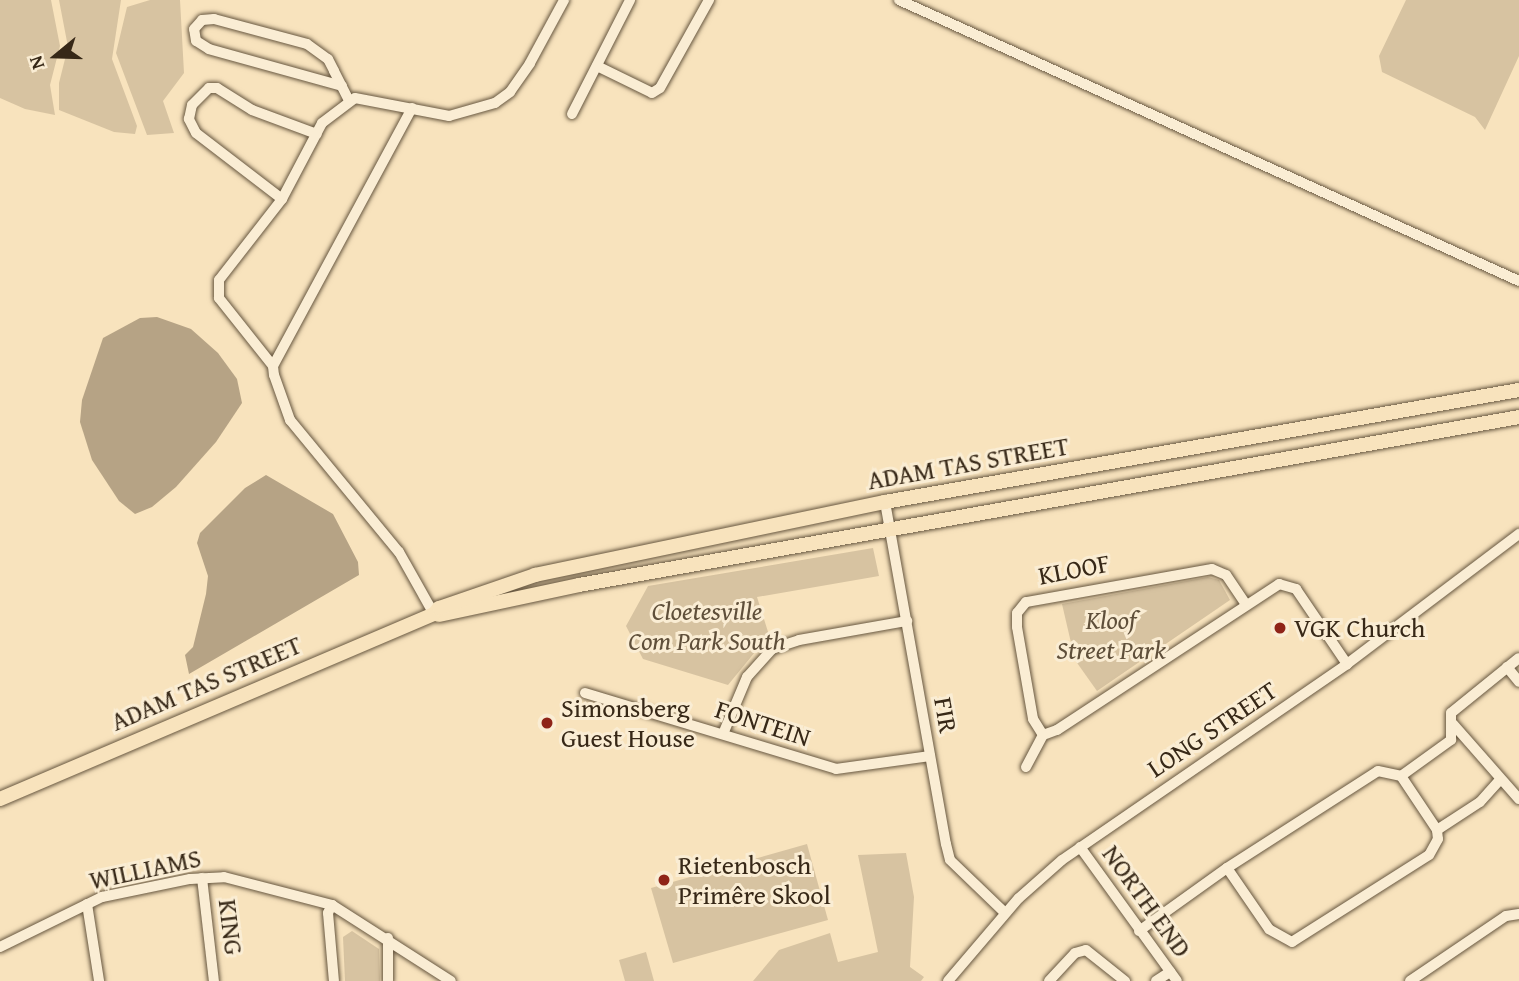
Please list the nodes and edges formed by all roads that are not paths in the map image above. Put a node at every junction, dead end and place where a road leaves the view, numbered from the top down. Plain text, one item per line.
1 (564, 0) edge
2 (630, 0) edge
3 (709, 0) edge
4 (899, 0) edge
5 (597, 66) junction
6 (342, 86) junction
7 (349, 100) junction
8 (412, 108) junction
9 (572, 114) dead end
10 (317, 134) junction
11 (282, 198) junction
12 (1519, 281) edge
13 (274, 366) junction
14 (1519, 390) edge
15 (1519, 417) edge
16 (886, 502) junction
17 (890, 529) junction
18 (1519, 534) edge
19 (1245, 603) junction
20 (434, 614) junction
21 (907, 621) junction
22 (1519, 658) edge
23 (1347, 664) junction
24 (1507, 667) junction
25 (1519, 682) edge
26 (585, 693) dead end
27 (1452, 724) junction
28 (723, 734) junction
29 (1043, 735) junction
30 (930, 756) junction
31 (1026, 767) dead end
32 (1401, 776) junction
33 (1499, 781) junction
34 (0, 799) edge
35 (1519, 799) edge
36 (1437, 830) junction
37 (1080, 847) junction
38 (1227, 868) junction
39 (202, 878) junction
40 (87, 904) junction
41 (332, 905) junction
42 (1006, 913) junction
43 (1519, 914) edge
44 (1139, 931) junction
45 (388, 938) junction
46 (0, 947) edge
47 (1111, 965) junction
48 (1174, 976) edge
49 (99, 981) edge
50 (214, 981) edge
51 (334, 981) edge
52 (388, 981) edge
53 (451, 981) edge
54 (948, 981) edge
55 (1049, 981) edge
56 (1114, 981) edge
57 (1125, 981) edge
58 (1156, 981) edge
59 (1409, 981) edge

1 - 8 street
2 - 5 street
3 - 5 street
4 - 12 street
5 - 9 street
6 - 6 street
6 - 7 street
7 - 8 street
7 - 10 street
8 - 13 street
10 - 11 street
10 - 11 street
11 - 13 street
13 - 20 street
14 - 16 main road, ADAM TAS STREET
15 - 17 main road, ADAM TAS STREET
16 - 17 street, FIR
16 - 20 main road, ADAM TAS STREET
17 - 20 main road, ADAM TAS STREET
17 - 21 street, FIR
18 - 23 street, LONG STREET
19 - 23 street
19 - 29 street
19 - 29 street, KLOOF
20 - 34 main road, ADAM TAS STREET
21 - 28 street
21 - 30 street, FIR
22 - 24 street
23 - 37 street, LONG STREET
24 - 25 street
24 - 27 street
26 - 28 street, FONTEIN
27 - 32 street
27 - 33 street
28 - 30 street, FONTEIN
29 - 31 street
30 - 42 street, FIR
32 - 36 street
32 - 38 street
33 - 35 street
33 - 36 street
36 - 38 street
37 - 42 street, LONG STREET
37 - 44 street, NORTH END
38 - 44 street
39 - 40 street, WILLIAMS
39 - 41 street, WILLIAMS
39 - 50 street, KING
40 - 46 street, WILLIAMS
40 - 49 street
41 - 45 street, WILLIAMS
41 - 51 street
42 - 54 street, LONG STREET
43 - 59 street
44 - 48 street, NORTH END
45 - 52 street
45 - 53 street, WILLIAMS
47 - 55 street
47 - 56 street
47 - 57 street
48 - 58 street

